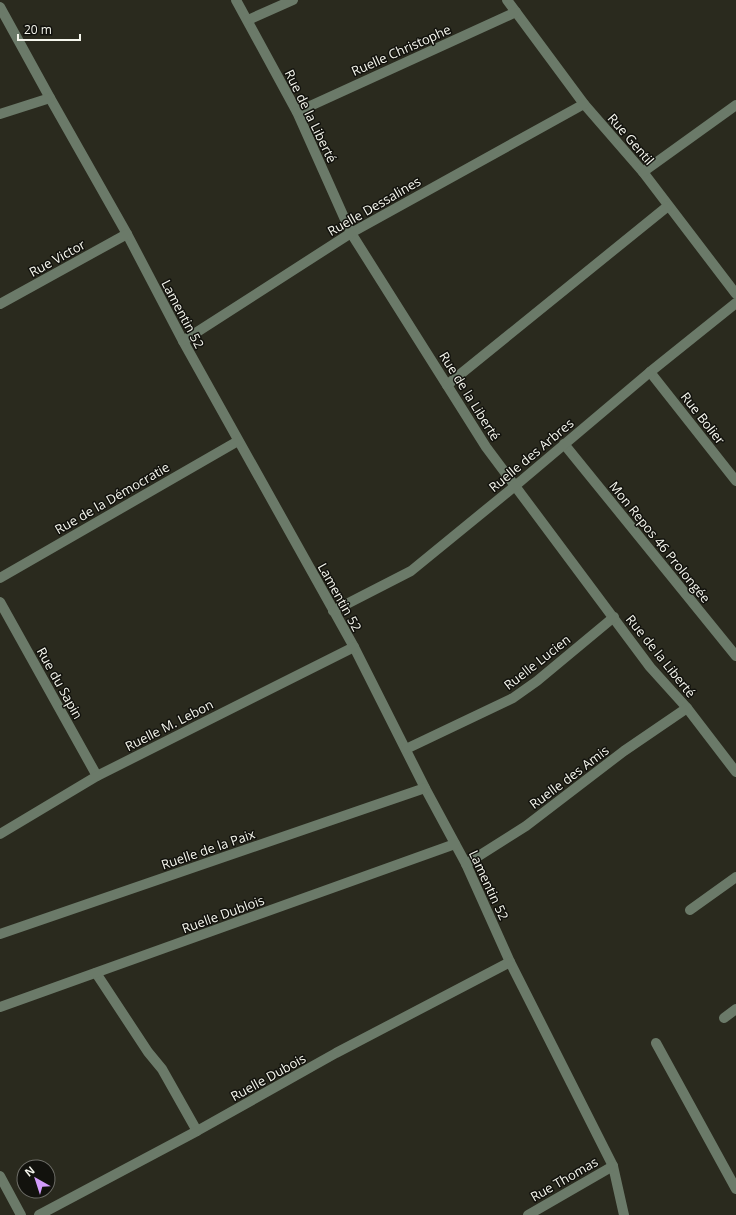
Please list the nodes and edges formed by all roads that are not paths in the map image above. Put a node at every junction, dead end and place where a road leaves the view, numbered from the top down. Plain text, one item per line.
1 (236, 0) edge
2 (293, 0) edge
3 (507, 0) edge
4 (0, 7) edge
5 (516, 12) junction
6 (248, 20) junction
7 (50, 98) junction
8 (584, 104) junction
9 (736, 105) edge
10 (297, 112) junction
11 (0, 114) edge
12 (643, 172) junction
13 (668, 206) junction
14 (351, 233) junction
15 (127, 234) junction
16 (736, 294) edge
17 (736, 303) edge
18 (0, 304) edge
19 (183, 341) junction
20 (650, 372) junction
21 (447, 385) junction
22 (238, 440) junction
23 (564, 444) junction
24 (736, 481) edge
25 (515, 486) junction
26 (0, 578) edge
27 (0, 602) edge
28 (334, 611) junction
29 (614, 617) junction
30 (354, 647) junction
31 (736, 656) edge
32 (687, 708) junction
33 (406, 749) junction
34 (736, 772) edge
35 (97, 776) junction
36 (424, 788) junction
37 (0, 834) edge
38 (455, 844) junction
39 (466, 864) junction
40 (736, 877) edge
41 (690, 910) dead end
42 (0, 934) edge
43 (510, 962) junction
44 (96, 973) junction
45 (0, 1007) edge
46 (736, 1009) edge
47 (724, 1018) dead end
48 (656, 1043) dead end
49 (197, 1131) junction
50 (613, 1166) junction
51 (0, 1176) edge
52 (736, 1189) edge
53 (21, 1215) edge
54 (39, 1215) edge
55 (528, 1215) edge
56 (624, 1215) edge

1 - 6 street, Rue de la Liberté
2 - 6 street
3 - 5 street, Rue Gentil
4 - 7 street, Lamentin 52
5 - 8 street, Rue Gentil
5 - 10 street, Ruelle Christophe
6 - 10 street, Rue de la Liberté
7 - 11 street
7 - 15 street, Lamentin 52
8 - 12 street, Rue Gentil
8 - 14 street, Ruelle Dessalines
9 - 12 street
10 - 14 street, Rue de la Liberté
12 - 13 street, Rue Gentil
13 - 16 street, Rue Gentil
13 - 21 street
14 - 19 street, Ruelle Dessalines
14 - 21 street, Rue de la Liberté
15 - 18 street, Rue Victor
15 - 19 street, Lamentin 52
17 - 20 street, Ruelle des Arbres
19 - 22 street, Lamentin 52
20 - 23 street, Ruelle des Arbres
20 - 24 street, Rue Bolier
21 - 25 street, Rue de la Liberté
22 - 26 street, Rue de la Démocratie
22 - 28 street, Lamentin 52
23 - 25 street, Ruelle des Arbres
23 - 31 street, Mon Repos 46 Prolongée
25 - 28 street, Ruelle des Arbres
25 - 29 street, Rue de la Liberté
27 - 35 street, Rue du Sapin
28 - 30 street, Lamentin 52
29 - 32 street, Rue de la Liberté
29 - 33 street, Ruelle Lucien
30 - 33 street, Lamentin 52
30 - 35 street, Ruelle M. Lebon
32 - 34 street, Rue de la Liberté
32 - 39 street, Ruelle des Amis
33 - 36 street, Lamentin 52
35 - 37 street, Ruelle M. Lebon
36 - 38 street, Lamentin 52
36 - 42 street, Ruelle de la Paix
38 - 39 street, Lamentin 52
38 - 44 street, Ruelle Dublois
39 - 43 street, Lamentin 52
40 - 41 street
43 - 49 street, Ruelle Dubois
43 - 50 street, Lamentin 52
44 - 45 street, Ruelle Dublois
44 - 49 street
46 - 47 street
48 - 52 street
49 - 54 street, Ruelle Dubois
50 - 55 street, Rue Thomas
50 - 56 street, Lamentin 52
51 - 53 street

